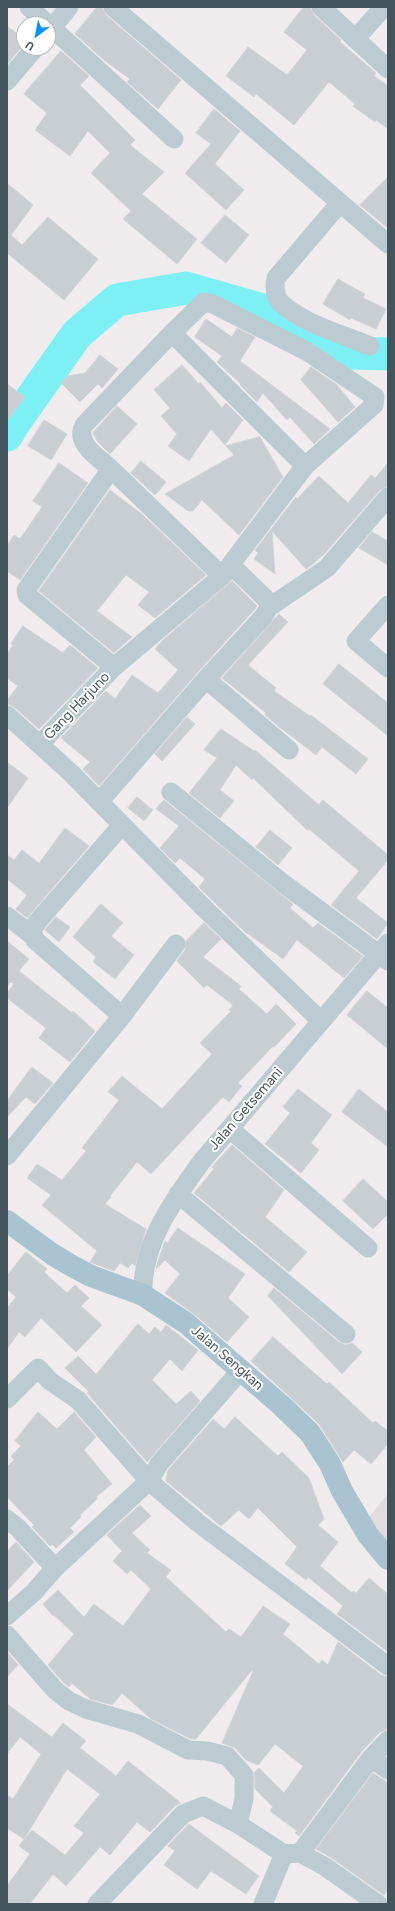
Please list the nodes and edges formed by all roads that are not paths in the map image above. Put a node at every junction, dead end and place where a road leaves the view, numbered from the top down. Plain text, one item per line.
1 (29, 7) edge
2 (69, 7) edge
3 (113, 7) edge
4 (321, 7) edge
5 (384, 7) edge
6 (37, 16) edge
7 (56, 23) edge
8 (56, 35) edge
9 (355, 39) junction
10 (28, 56) edge
11 (388, 69) edge
12 (7, 80) edge
13 (174, 139) dead end
14 (340, 203) junction
15 (388, 244) edge
16 (172, 333) junction
17 (370, 346) dead end
18 (305, 466) junction
19 (110, 469) junction
20 (388, 497) edge
21 (226, 571) junction
22 (388, 605) edge
23 (271, 606) junction
24 (114, 667) junction
25 (388, 668) edge
26 (206, 679) junction
27 (7, 715) edge
28 (40, 744) junction
29 (289, 750) dead end
30 (171, 792) dead end
31 (99, 802) junction
32 (122, 825) junction
33 (7, 916) edge
34 (33, 936) junction
35 (176, 944) dead end
36 (385, 953) edge
37 (122, 1016) junction
38 (321, 1021) junction
39 (230, 1128) junction
40 (7, 1156) edge
41 (178, 1194) junction
42 (7, 1221) edge
43 (368, 1248) dead end
44 (143, 1295) junction
45 (346, 1334) dead end
46 (241, 1370) junction
47 (7, 1399) edge
48 (149, 1480) junction
49 (7, 1519) edge
50 (388, 1559) edge
51 (55, 1568) junction
52 (7, 1616) edge
53 (7, 1635) edge
54 (388, 1666) edge
55 (388, 1740) edge
56 (371, 1758) junction
57 (388, 1770) edge
58 (238, 1824) junction
59 (292, 1854) junction
60 (97, 1904) edge
61 (263, 1904) edge
62 (378, 1904) edge

1 - 6 street
2 - 7 street
3 - 14 street
4 - 9 street
5 - 9 street
8 - 13 street
9 - 11 street
10 - 12 street
14 - 15 street
14 - 17 street
16 - 18 street
16 - 18 street, Gang Harjuno
16 - 19 street
18 - 21 street, Gang Harjuno
19 - 21 street
19 - 24 street
20 - 23 street
21 - 23 street
21 - 24 street, Gang Harjuno
22 - 25 street
23 - 26 street
24 - 28 street, Gang Harjuno
26 - 29 street
26 - 31 street
27 - 28 street
28 - 31 street
30 - 36 street
31 - 32 street
32 - 34 street
32 - 38 street
33 - 34 street
34 - 37 street
35 - 37 street
36 - 38 street, Jalan Getsemani
37 - 40 street
38 - 39 street, Jalan Getsemani
39 - 41 street, Jalan Getsemani
39 - 43 street
41 - 44 street, Jalan Getsemani
41 - 45 street
42 - 44 main road, Jalan Sengkan
44 - 46 main road, Jalan Sengkan
46 - 48 street
46 - 50 main road, Jalan Sengkan
47 - 48 street
48 - 51 street
48 - 54 street
49 - 51 street
51 - 52 street
53 - 58 street
55 - 56 street
56 - 57 street
56 - 59 street
58 - 59 street
58 - 60 street
59 - 61 street
59 - 62 street

